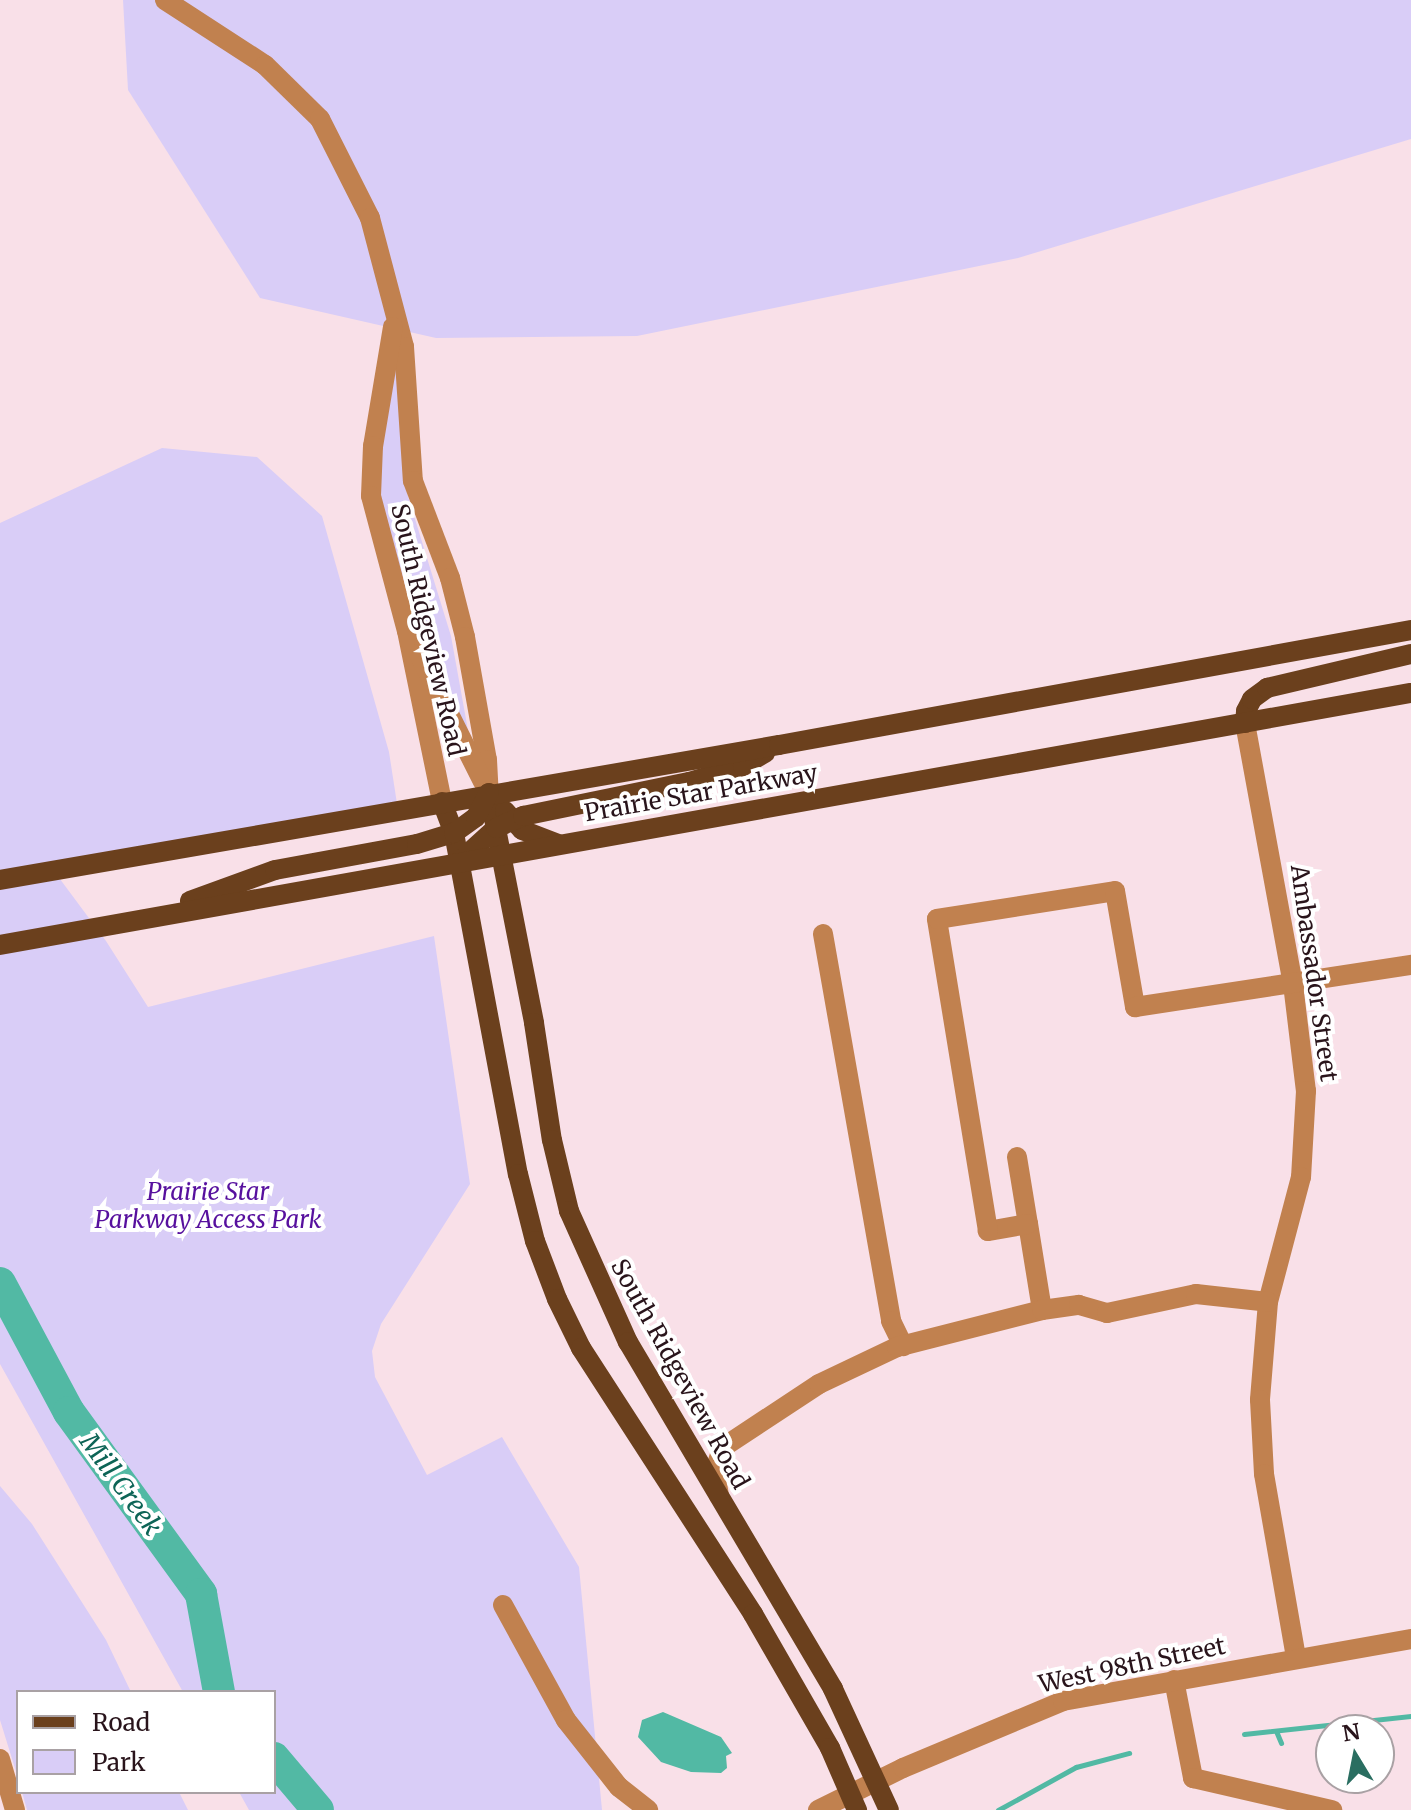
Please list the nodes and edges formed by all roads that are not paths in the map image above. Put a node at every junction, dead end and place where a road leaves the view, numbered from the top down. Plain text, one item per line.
1 (165, 0) edge
2 (393, 303) junction
3 (1411, 630) edge
4 (407, 631) junction
5 (1411, 654) edge
6 (1411, 693) edge
7 (1245, 723) junction
8 (779, 745) junction
9 (489, 793) junction
10 (442, 802) junction
11 (505, 824) junction
12 (454, 833) junction
13 (558, 844) junction
14 (502, 854) junction
15 (458, 862) junction
16 (0, 880) edge
17 (160, 915) junction
18 (823, 934) dead end
19 (0, 945) edge
20 (1411, 965) edge
21 (1293, 984) junction
22 (1017, 1157) dead end
23 (1028, 1224) junction
24 (1268, 1302) junction
25 (1042, 1310) junction
26 (903, 1346) junction
27 (684, 1439) junction
28 (722, 1448) junction
29 (719, 1498) junction
30 (503, 1605) dead end
31 (1411, 1639) edge
32 (1296, 1658) junction
33 (1174, 1680) junction
34 (0, 1759) edge
35 (876, 1781) junction
36 (854, 1802) edge
37 (15, 1810) edge
38 (648, 1810) edge
39 (818, 1810) edge
40 (889, 1810) edge
41 (1332, 1810) edge

1 - 2 street
2 - 4 street, South Ridgeview Road
2 - 9 street, South Ridgeview Road
3 - 8 main road, Prairie Star Parkway
4 - 9 street
4 - 10 street, South Ridgeview Road
5 - 7 main road
6 - 7 main road, Prairie Star Parkway
7 - 13 main road, Prairie Star Parkway
7 - 21 street, Ambassador Street
8 - 9 main road, Prairie Star Parkway
8 - 11 main road
9 - 10 main road, Prairie Star Parkway
9 - 11 main road, South Ridgeview Road
9 - 12 main road
10 - 12 main road, South Ridgeview Road
10 - 16 main road, Prairie Star Parkway
11 - 13 main road
11 - 14 main road, South Ridgeview Road
11 - 15 main road
12 - 15 main road, South Ridgeview Road
12 - 17 main road
13 - 14 main road, Prairie Star Parkway
14 - 15 main road, Prairie Star Parkway
14 - 27 main road, South Ridgeview Road
15 - 17 main road, Prairie Star Parkway
15 - 36 main road, South Ridgeview Road
17 - 19 main road, Prairie Star Parkway
18 - 26 street
20 - 21 street
21 - 23 street
21 - 24 street, Ambassador Street
22 - 23 street
23 - 25 street
24 - 25 street
24 - 32 street, Ambassador Street
25 - 26 street
26 - 28 street
27 - 28 street
27 - 29 main road, South Ridgeview Road
28 - 29 street
29 - 35 main road, South Ridgeview Road
30 - 38 street
31 - 32 street, West 98th Street
32 - 33 street, West 98th Street
33 - 35 street, West 98th Street
33 - 41 street
34 - 37 street
35 - 36 street, West 98th Street
35 - 40 main road, South Ridgeview Road
36 - 39 street, West 98th Street

